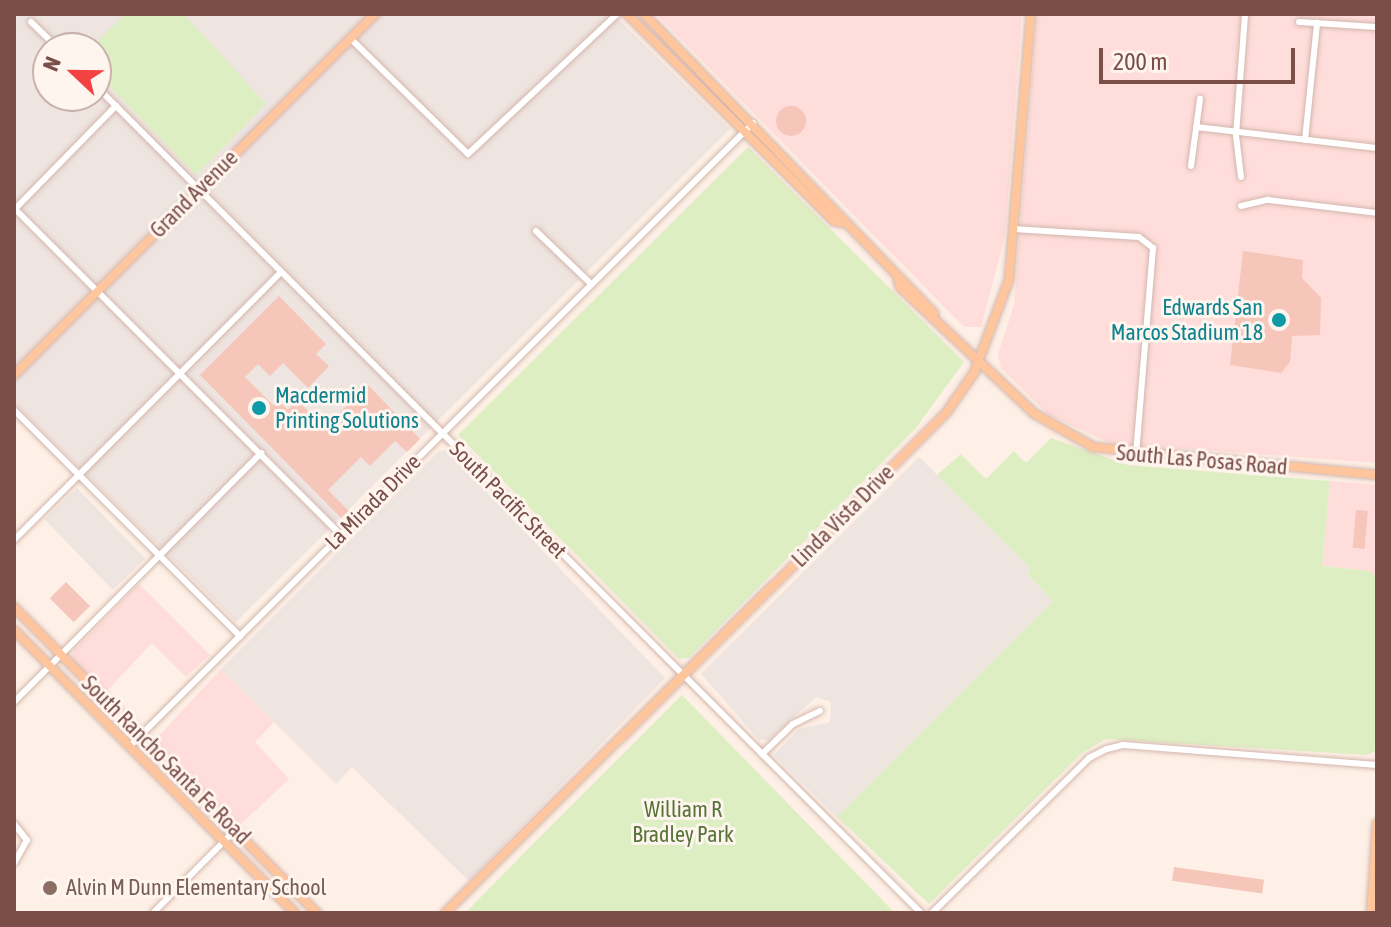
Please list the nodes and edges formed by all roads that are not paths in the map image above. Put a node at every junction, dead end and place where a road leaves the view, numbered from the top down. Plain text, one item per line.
1 (375, 14) edge
2 (617, 14) edge
3 (627, 14) edge
4 (644, 14) edge
5 (1031, 14) edge
6 (1245, 14) edge
7 (31, 22) dead end
8 (1299, 22) dead end
9 (1317, 23) junction
10 (1377, 27) edge
11 (41, 32) edge
12 (351, 39) junction
13 (1200, 99) dead end
14 (112, 102) edge
15 (116, 106) junction
16 (753, 123) junction
17 (1196, 127) junction
18 (745, 131) junction
19 (1236, 132) junction
20 (1305, 140) junction
21 (1377, 148) edge
22 (1191, 166) dead end
23 (1241, 177) dead end
24 (199, 189) junction
25 (1241, 206) dead end
26 (14, 209) edge
27 (1377, 213) edge
28 (845, 223) junction
29 (1014, 229) junction
30 (536, 231) dead end
31 (281, 272) junction
32 (591, 284) junction
33 (98, 291) junction
34 (982, 361) junction
35 (180, 372) junction
36 (14, 375) edge
37 (14, 410) edge
38 (442, 433) junction
39 (261, 453) junction
40 (1136, 455) junction
41 (78, 474) junction
42 (1377, 475) edge
43 (341, 535) junction
44 (14, 540) edge
45 (160, 555) junction
46 (14, 607) edge
47 (14, 630) edge
48 (240, 636) junction
49 (61, 654) junction
50 (50, 665) junction
51 (684, 676) junction
52 (14, 702) edge
53 (820, 711) dead end
54 (141, 735) junction
55 (130, 746) junction
56 (762, 754) junction
57 (1377, 765) edge
58 (1377, 823) edge
59 (14, 824) edge
60 (235, 830) junction
61 (223, 842) junction
62 (14, 863) edge
63 (288, 911) edge
64 (153, 913) edge
65 (317, 913) edge
66 (445, 913) edge
67 (921, 913) edge
68 (932, 913) edge
69 (1371, 913) edge

1 - 12 main road, Grand Avenue
2 - 12 street
3 - 18 main road, South Las Posas Road
4 - 16 main road, South Las Posas Road
5 - 29 main road, Linda Vista Drive
6 - 19 street
7 - 11 street
8 - 9 street
9 - 10 street
9 - 20 street
12 - 24 main road, Grand Avenue
13 - 17 street
14 - 15 street, South Pacific Street
15 - 24 street, South Pacific Street
15 - 26 street
16 - 18 street, La Mirada Drive
16 - 28 main road, South Las Posas Road
17 - 19 street
17 - 22 street
18 - 28 main road, South Las Posas Road
18 - 32 street, La Mirada Drive
19 - 20 street
19 - 23 street
20 - 21 street
24 - 31 street, South Pacific Street
24 - 33 main road, Grand Avenue
25 - 27 street
26 - 33 street
28 - 34 main road, South Las Posas Road
29 - 34 main road, Linda Vista Drive
29 - 40 street
30 - 32 street
31 - 35 street
31 - 38 street, South Pacific Street
32 - 38 street, La Mirada Drive
33 - 35 street
33 - 36 main road, Grand Avenue
34 - 40 main road, South Las Posas Road
34 - 51 main road, Linda Vista Drive
35 - 39 street
35 - 41 street
37 - 41 street
38 - 43 street, La Mirada Drive
38 - 51 street, South Pacific Street
39 - 43 street
39 - 45 street
40 - 42 main road, South Las Posas Road
41 - 44 street
41 - 45 street
43 - 48 street, La Mirada Drive
45 - 48 street
45 - 49 street
46 - 49 main road, South Rancho Santa Fe Road
47 - 50 main road, South Rancho Santa Fe Road
48 - 54 street, La Mirada Drive
49 - 50 street
49 - 54 main road, South Rancho Santa Fe Road
50 - 52 street
50 - 55 main road, South Rancho Santa Fe Road
51 - 56 street, South Pacific Street
51 - 66 main road, Linda Vista Drive
53 - 56 street
54 - 55 street, La Mirada Drive
54 - 60 main road, South Rancho Santa Fe Road
55 - 61 main road, South Rancho Santa Fe Road
56 - 67 street, South Pacific Street
57 - 68 street
58 - 69 main road
59 - 62 street
60 - 61 street
60 - 65 main road, South Rancho Santa Fe Road
61 - 63 main road, South Rancho Santa Fe Road
61 - 64 street

